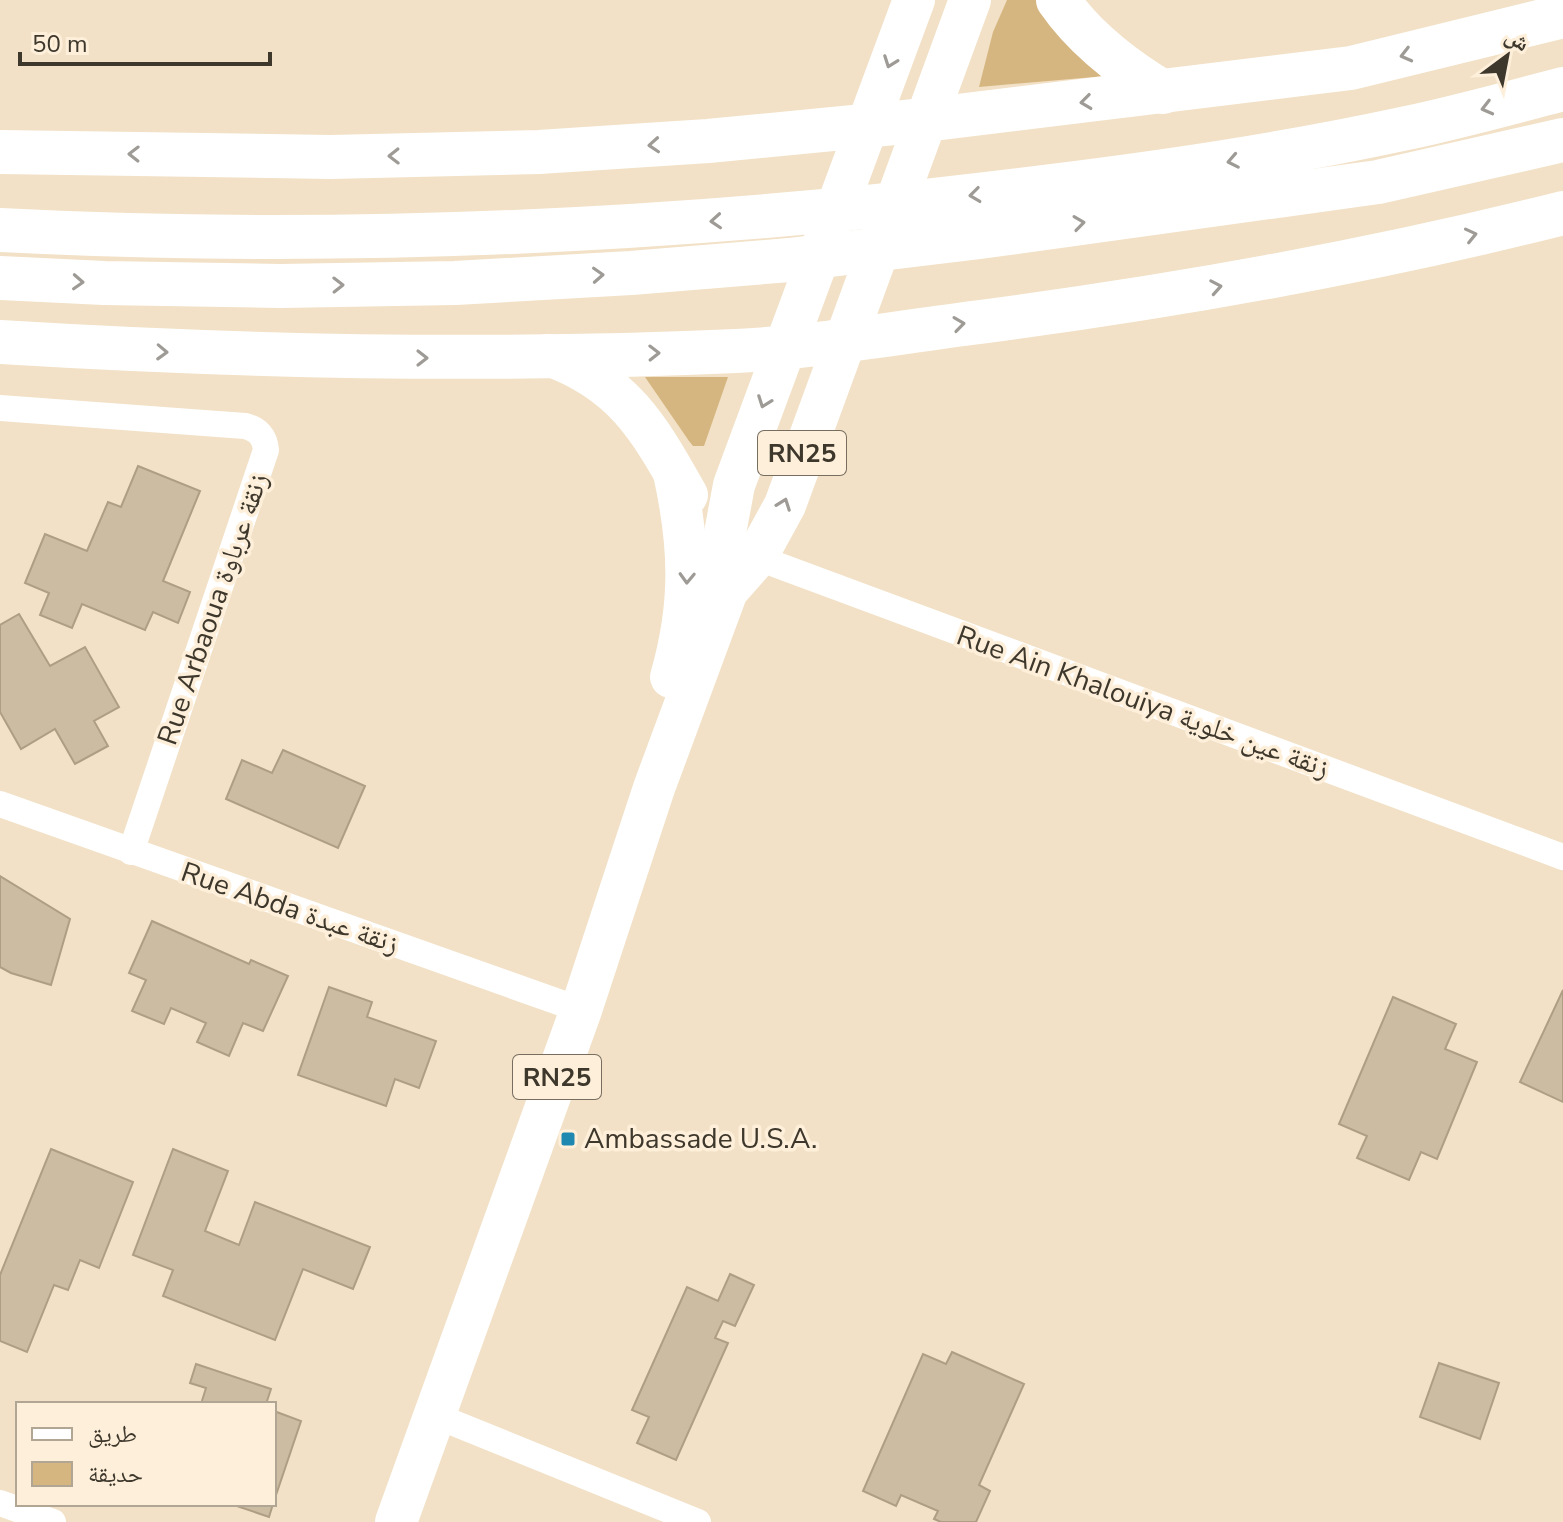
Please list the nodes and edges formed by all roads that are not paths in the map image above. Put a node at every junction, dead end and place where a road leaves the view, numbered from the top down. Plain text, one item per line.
1 (914, 0) edge
2 (970, 0) edge
3 (1058, 0) edge
4 (1563, 16) edge
5 (1563, 89) edge
6 (1163, 92) junction
7 (925, 120) junction
8 (1563, 140) edge
9 (860, 144) junction
10 (0, 152) edge
11 (1563, 213) edge
12 (0, 230) edge
13 (0, 278) edge
14 (850, 321) junction
15 (0, 342) edge
16 (785, 346) junction
17 (548, 355) junction
18 (0, 408) edge
19 (674, 473) junction
20 (740, 551) junction
21 (654, 788) junction
22 (0, 804) edge
23 (131, 852) junction
24 (1563, 857) edge
25 (581, 1010) junction
26 (434, 1415) junction
27 (0, 1503) edge
28 (53, 1522) edge
29 (396, 1522) edge
30 (698, 1522) edge

1 -> 9 main road, RN25
2 - 7 main road, RN25
3 - 6 highway
4 -> 6 highway
5 -> 12 highway
6 -> 7 highway
7 - 9 highway
7 - 14 main road, RN25
13 -> 8 highway
9 -> 10 highway
9 - 16 main road, RN25
14 -> 11 highway
14 - 16 highway
20 -> 14 main road, RN25
15 -> 17 highway
17 -> 16 highway
16 -> 20 main road, RN25
17 - 19 main road
18 - 23 street, Rue Arbaoua زنقة عرباوة
19 - 20 main road
19 -> 21 main road
20 - 21 main road, RN25
20 - 24 street, Rue Ain Khalouiya زنقة عين خلوية
21 - 25 main road, RN25
22 - 23 street, Rue Abda زنقة عبدة
23 - 25 street, Rue Abda زنقة عبدة
25 - 26 main road, RN25
26 - 29 main road, RN25
26 - 30 street
27 - 28 street

